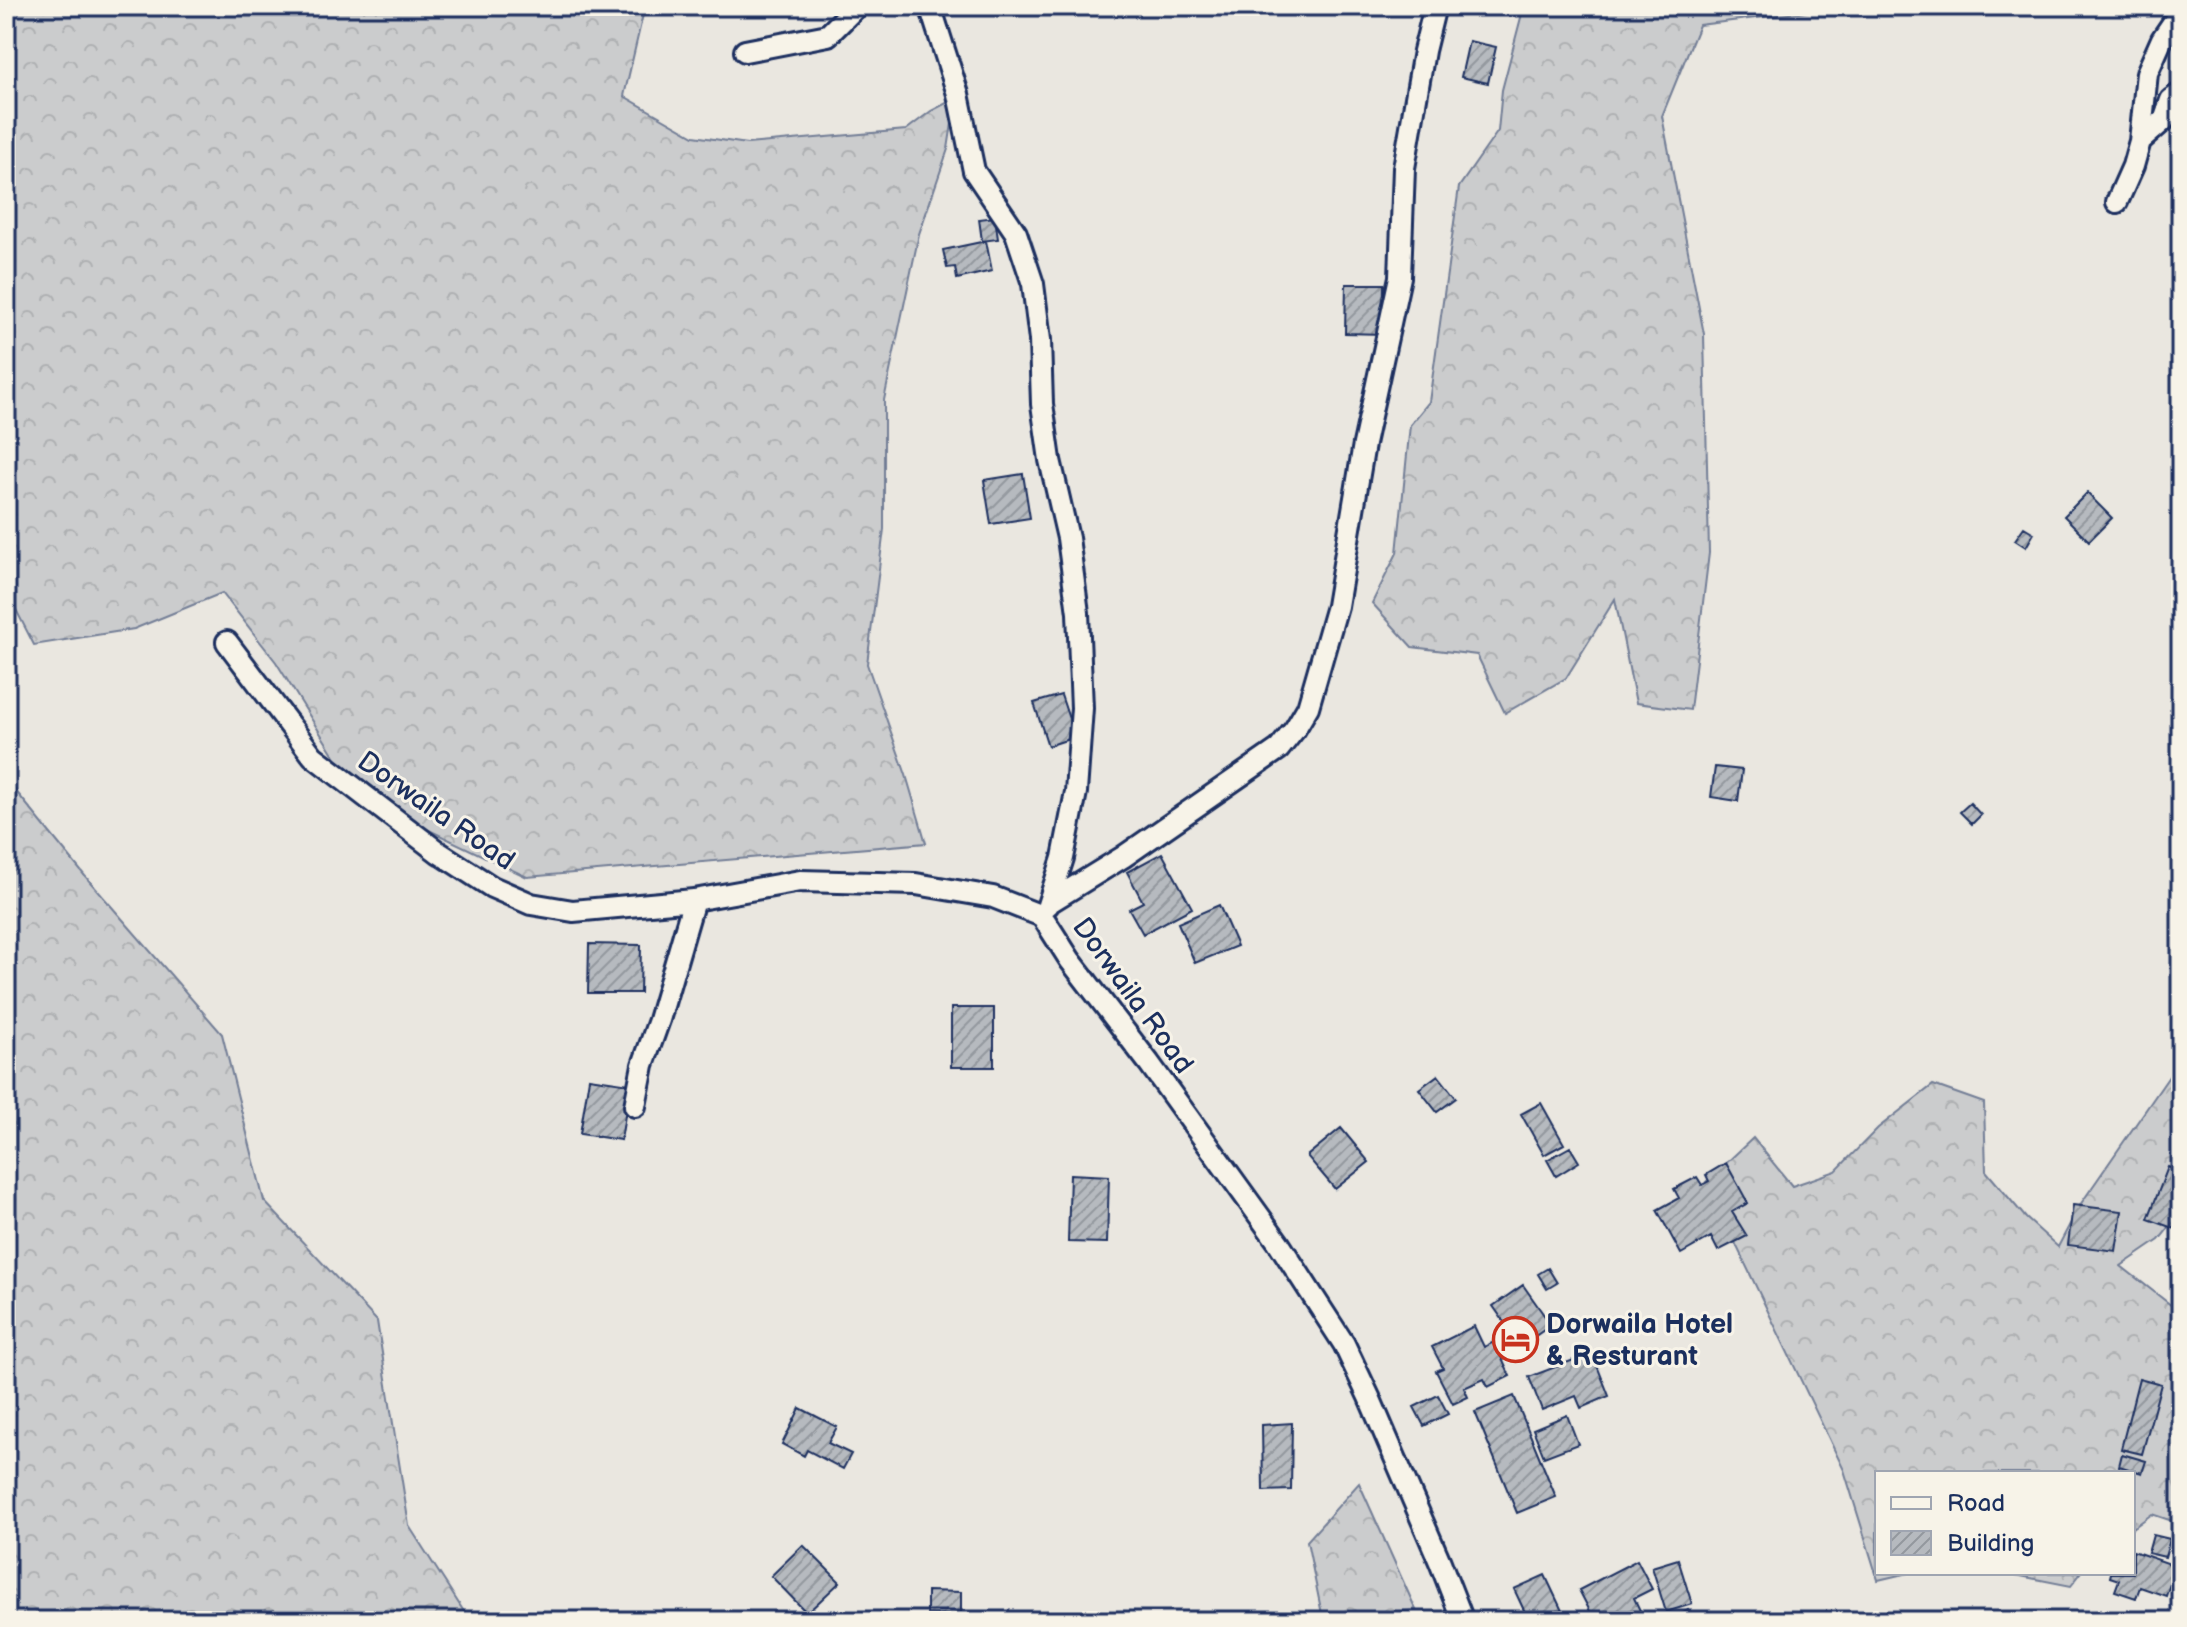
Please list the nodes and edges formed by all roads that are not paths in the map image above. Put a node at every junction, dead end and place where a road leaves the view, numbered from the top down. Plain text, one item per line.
1 (857, 6) edge
2 (927, 6) edge
3 (1435, 6) edge
4 (2181, 11) edge
5 (745, 51) dead end
6 (2181, 93) edge
7 (2140, 141) junction
8 (2117, 202) dead end
9 (227, 642) dead end
10 (694, 900) junction
11 (1046, 909) junction
12 (635, 1106) dead end
13 (1463, 1621) edge

1 - 5 street
2 - 11 street
3 - 11 street
4 - 7 street
6 - 7 street
7 - 8 street
9 - 10 street, Dorwaila Road
10 - 11 street, Dorwaila Road
10 - 12 street
11 - 13 street, Dorwaila Road

